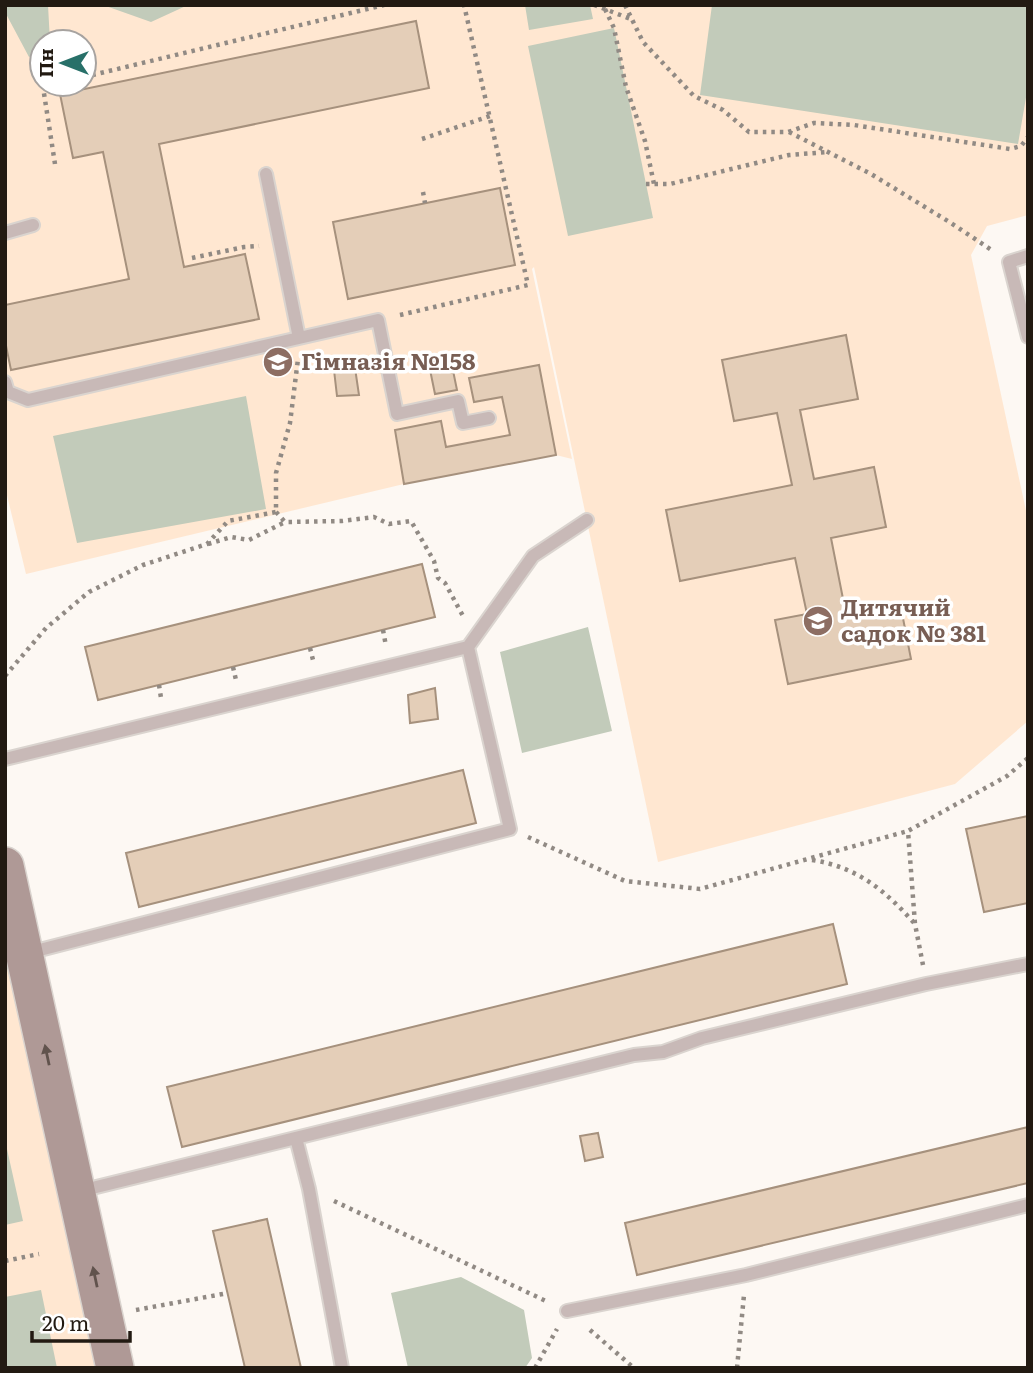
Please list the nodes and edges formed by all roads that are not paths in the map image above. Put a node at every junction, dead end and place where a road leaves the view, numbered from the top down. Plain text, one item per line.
1 (266, 174) dead end
2 (33, 225) dead end
3 (5, 233) edge
4 (1028, 256) edge
5 (1028, 337) edge
6 (299, 338) junction
7 (5, 382) edge
8 (489, 418) dead end
9 (587, 520) dead end
10 (471, 642) junction
11 (5, 760) edge
12 (5, 866) edge
13 (11, 915) edge
14 (25, 954) junction
15 (1028, 964) edge
16 (296, 1138) junction
17 (76, 1191) junction
18 (1028, 1205) edge
19 (567, 1311) road end
20 (114, 1368) edge
21 (342, 1368) edge

1 - 6 lane
2 - 3 lane
4 - 5 lane
6 - 7 lane
6 - 8 lane
9 - 10 lane
10 - 11 lane
10 - 14 lane
12 - 13 street
13 - 14 street
17 -> 14 street
15 - 16 lane
16 - 17 lane
16 - 21 lane
20 -> 17 street
18 - 19 lane

